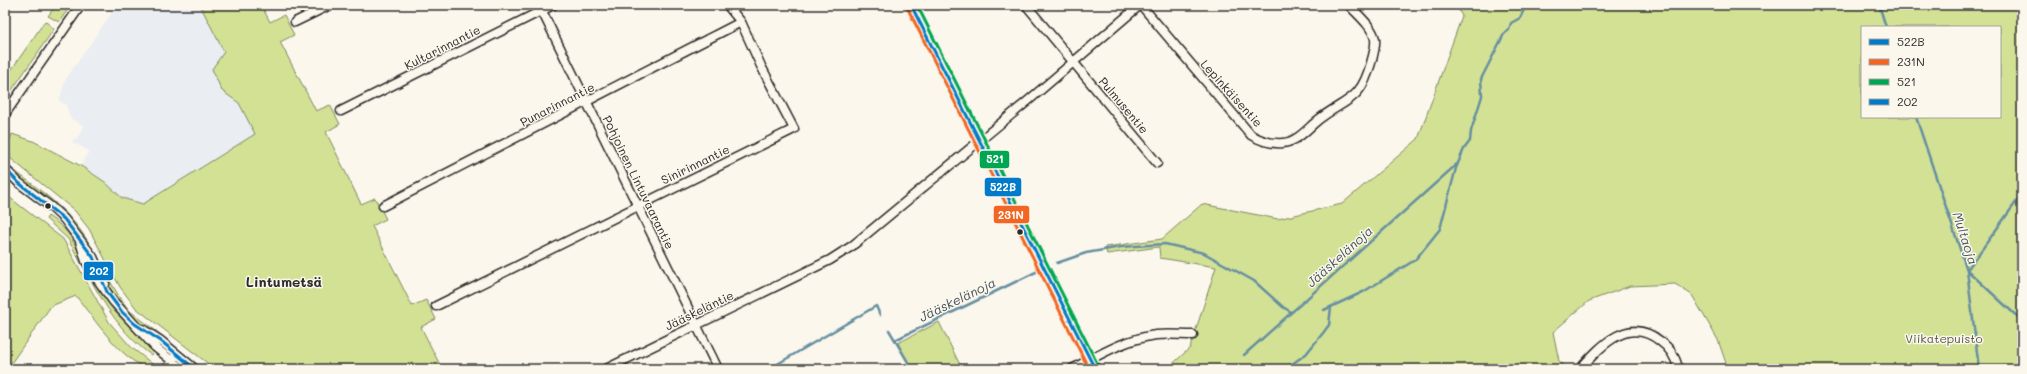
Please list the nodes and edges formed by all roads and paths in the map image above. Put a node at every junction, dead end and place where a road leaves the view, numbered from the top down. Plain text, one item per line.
1 (81, 5) edge
2 (330, 5) edge
3 (553, 5) edge
4 (727, 5) edge
5 (911, 5) edge
6 (1026, 5) edge
7 (1141, 5) edge
8 (1349, 5) edge
9 (540, 8) edge
10 (295, 22) dead end
11 (741, 22) junction
12 (1073, 62) junction
13 (587, 102) junction
14 (341, 111) dead end
15 (5, 114) edge
16 (979, 140) junction
17 (1158, 163) dead end
18 (5, 169) edge
19 (5, 178) edge
20 (19, 183) junction
21 (383, 206) dead end
22 (638, 206) junction
23 (436, 306) dead end
24 (696, 324) junction
25 (1193, 335) dead end
26 (175, 358) junction
27 (1090, 360) junction
28 (167, 369) edge
29 (182, 369) edge
30 (195, 369) edge
31 (606, 369) edge
32 (718, 369) edge
33 (1072, 369) edge
34 (1095, 369) edge
35 (1580, 369) edge
36 (1678, 369) edge

1 - 15 street
2 - 10 street
3 - 9 street, Kultarinnantie
4 - 11 street
5 - 16 street
6 - 12 street, Pulmusentie
7 - 8 street, Lepinkäisentie
7 - 12 street, Jääskeläntie
9 - 13 street, Pohjoinen Lintuvaarantie
9 - 14 street, Kultarinnantie
11 - 13 street, Punarinnantie
11 - 22 street, Sinirinnantie
12 - 16 street, Jääskeläntie
12 - 17 street, Pulmusentie
13 - 21 street, Punarinnantie
13 - 22 street, Pohjoinen Lintuvaarantie
16 - 24 street, Jääskeläntie
16 - 27 street
18 - 20 street
19 - 20 street
20 - 26 street
22 - 23 street, Sinirinnantie
22 - 24 street, Pohjoinen Lintuvaarantie
24 - 31 street, Jääskeläntie
24 - 32 street, Pohjoinen Lintuvaarantie
25 - 27 street
26 - 28 street
26 - 29 street
26 - 30 street
27 - 33 street
27 - 34 street
35 - 36 street

